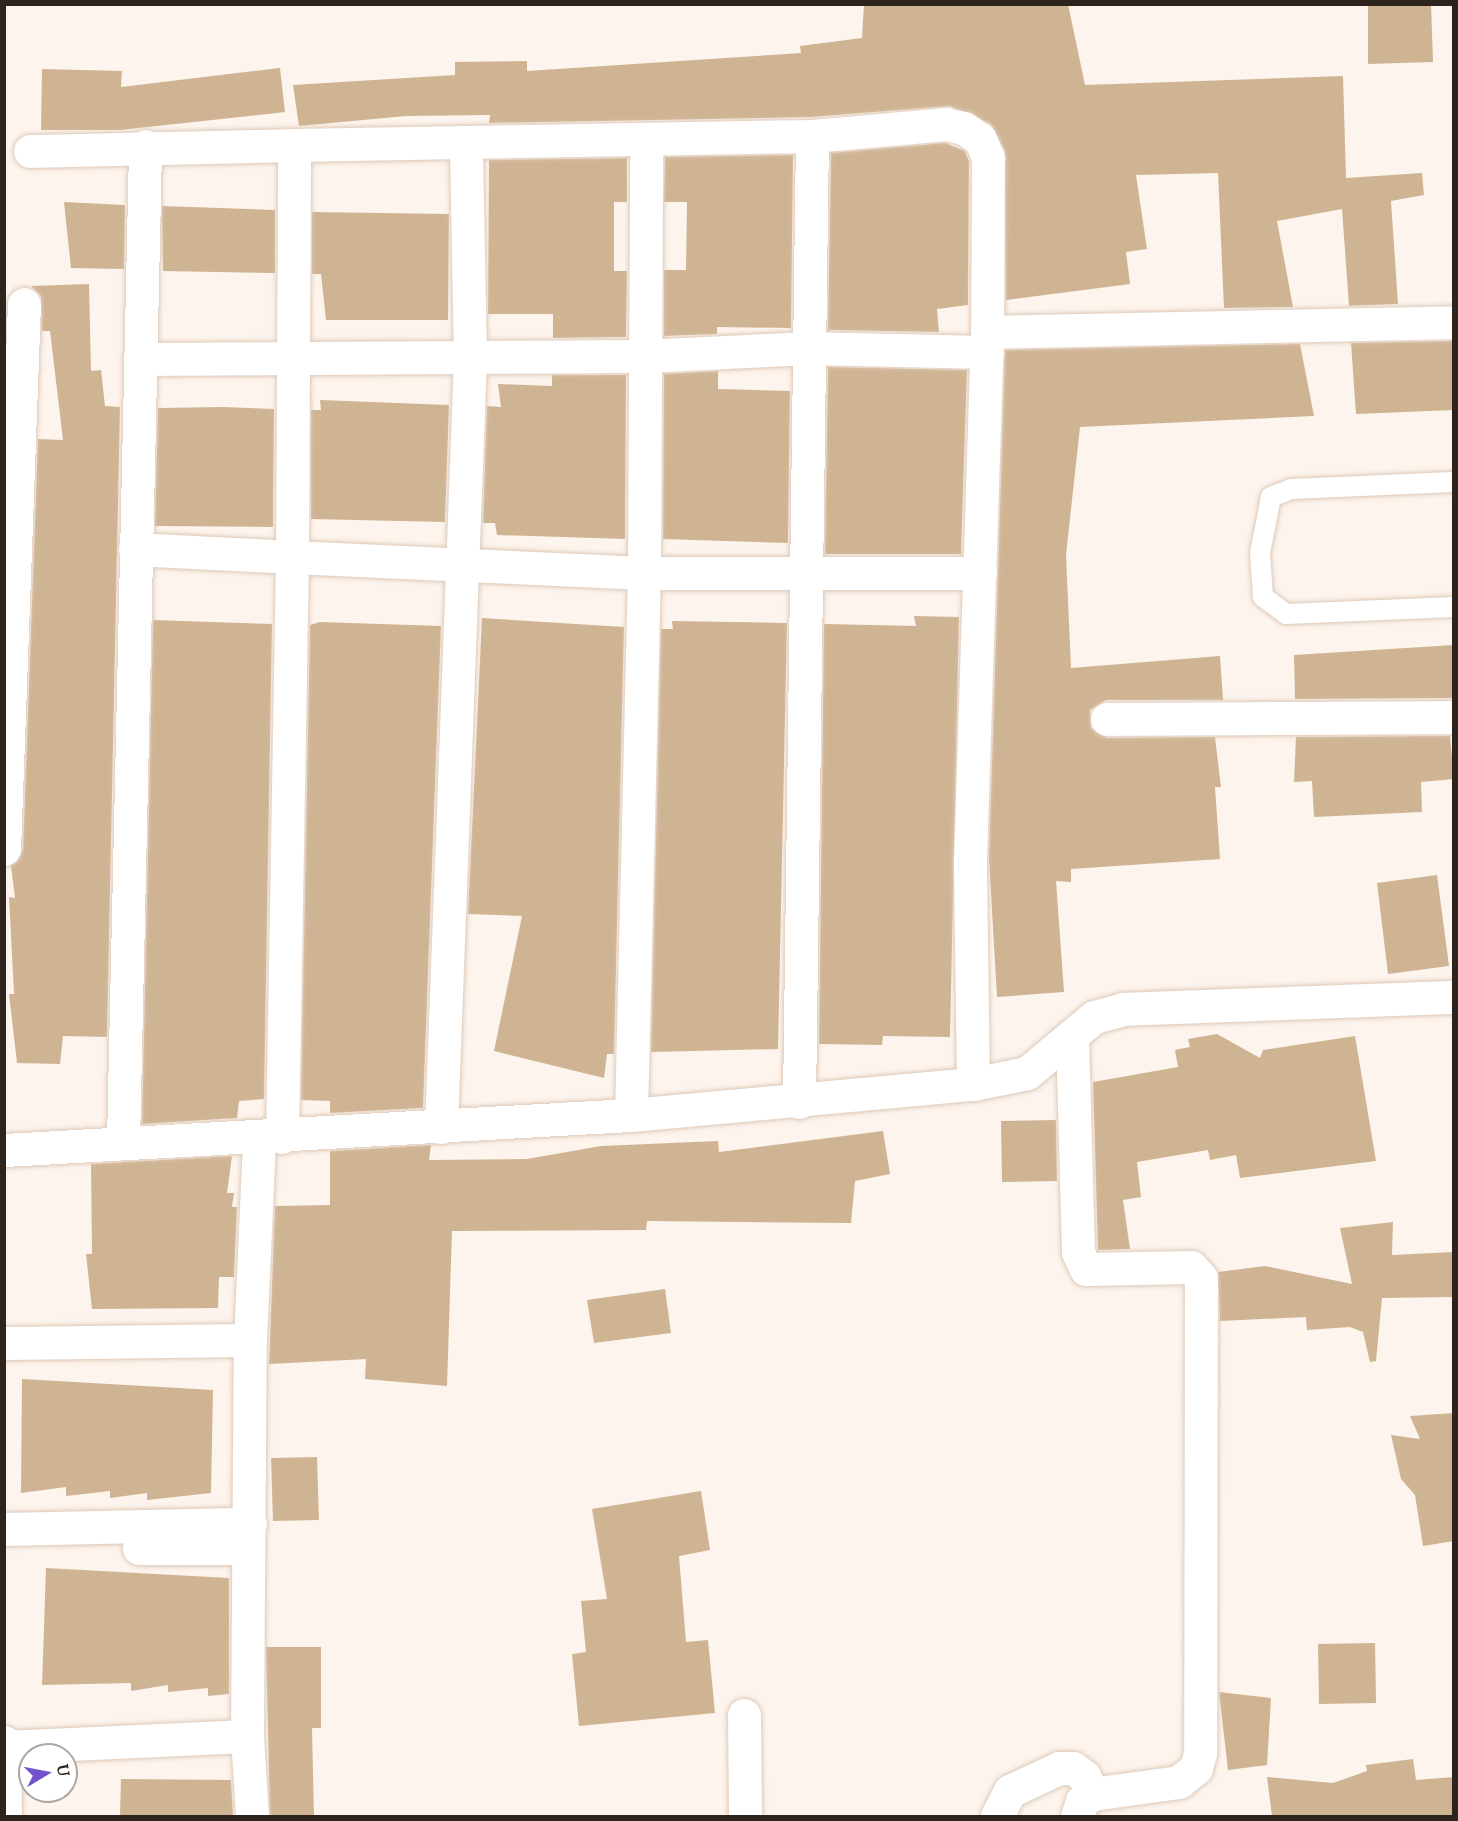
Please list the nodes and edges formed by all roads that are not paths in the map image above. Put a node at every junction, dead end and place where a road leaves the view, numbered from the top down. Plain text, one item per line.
1 (812, 136) junction
2 (646, 139) junction
3 (466, 144) junction
4 (294, 145) junction
5 (145, 146) junction
6 (30, 151) dead end
7 (24, 304) dead end
8 (1454, 322) edge
9 (987, 342) junction
10 (808, 348) junction
11 (644, 356) junction
12 (470, 358) junction
13 (140, 359) junction
14 (295, 359) junction
15 (1454, 482) edge
16 (135, 549) junction
17 (292, 557) junction
18 (462, 564) junction
19 (644, 573) junction
20 (980, 573) junction
21 (802, 575) junction
22 (1454, 607) edge
23 (7, 619) edge
24 (1454, 717) edge
25 (1107, 719) dead end
26 (4, 849) edge
27 (1454, 997) edge
28 (1072, 1036) junction
29 (973, 1084) junction
30 (799, 1102) junction
31 (631, 1115) junction
32 (441, 1127) junction
33 (270, 1138) junction
34 (123, 1142) junction
35 (4, 1150) edge
36 (250, 1340) junction
37 (4, 1343) edge
38 (4, 1529) edge
39 (249, 1536) junction
40 (4, 1549) edge
41 (744, 1715) dead end
42 (247, 1736) junction
43 (4, 1742) edge
44 (5, 1747) edge
45 (1085, 1805) edge
46 (5, 1816) edge
47 (252, 1816) edge
48 (745, 1816) edge
49 (997, 1816) edge

1 - 2 street
1 - 9 street
1 - 10 street
2 - 3 street
2 - 11 street
3 - 4 street
3 - 12 street
4 - 5 street
4 - 14 street
5 - 6 street
5 - 13 street
7 - 23 street
8 - 9 street
9 - 10 street
9 - 20 street
10 - 11 street
10 - 21 street
11 - 12 street
11 - 19 street
12 - 14 street
12 - 18 street
13 - 14 street
13 - 16 street
14 - 17 street
15 - 22 lane
16 - 17 street
16 - 34 street
17 - 18 street
17 - 33 street
18 - 19 street
18 - 32 street
19 - 21 street
19 - 31 street
20 - 21 street
20 - 29 street
21 - 30 street
23 - 26 street
24 - 25 street
27 - 28 street
28 - 29 street
28 - 45 street
29 - 30 street
30 - 31 street
31 - 32 street
32 - 33 street
33 - 34 street
33 - 36 street
34 - 35 street
36 - 37 street
36 - 39 street
38 - 39 street
39 - 40 street
39 - 42 street
41 - 48 street
42 - 44 street
42 - 47 street
43 - 44 street
44 - 46 street
45 - 49 street

